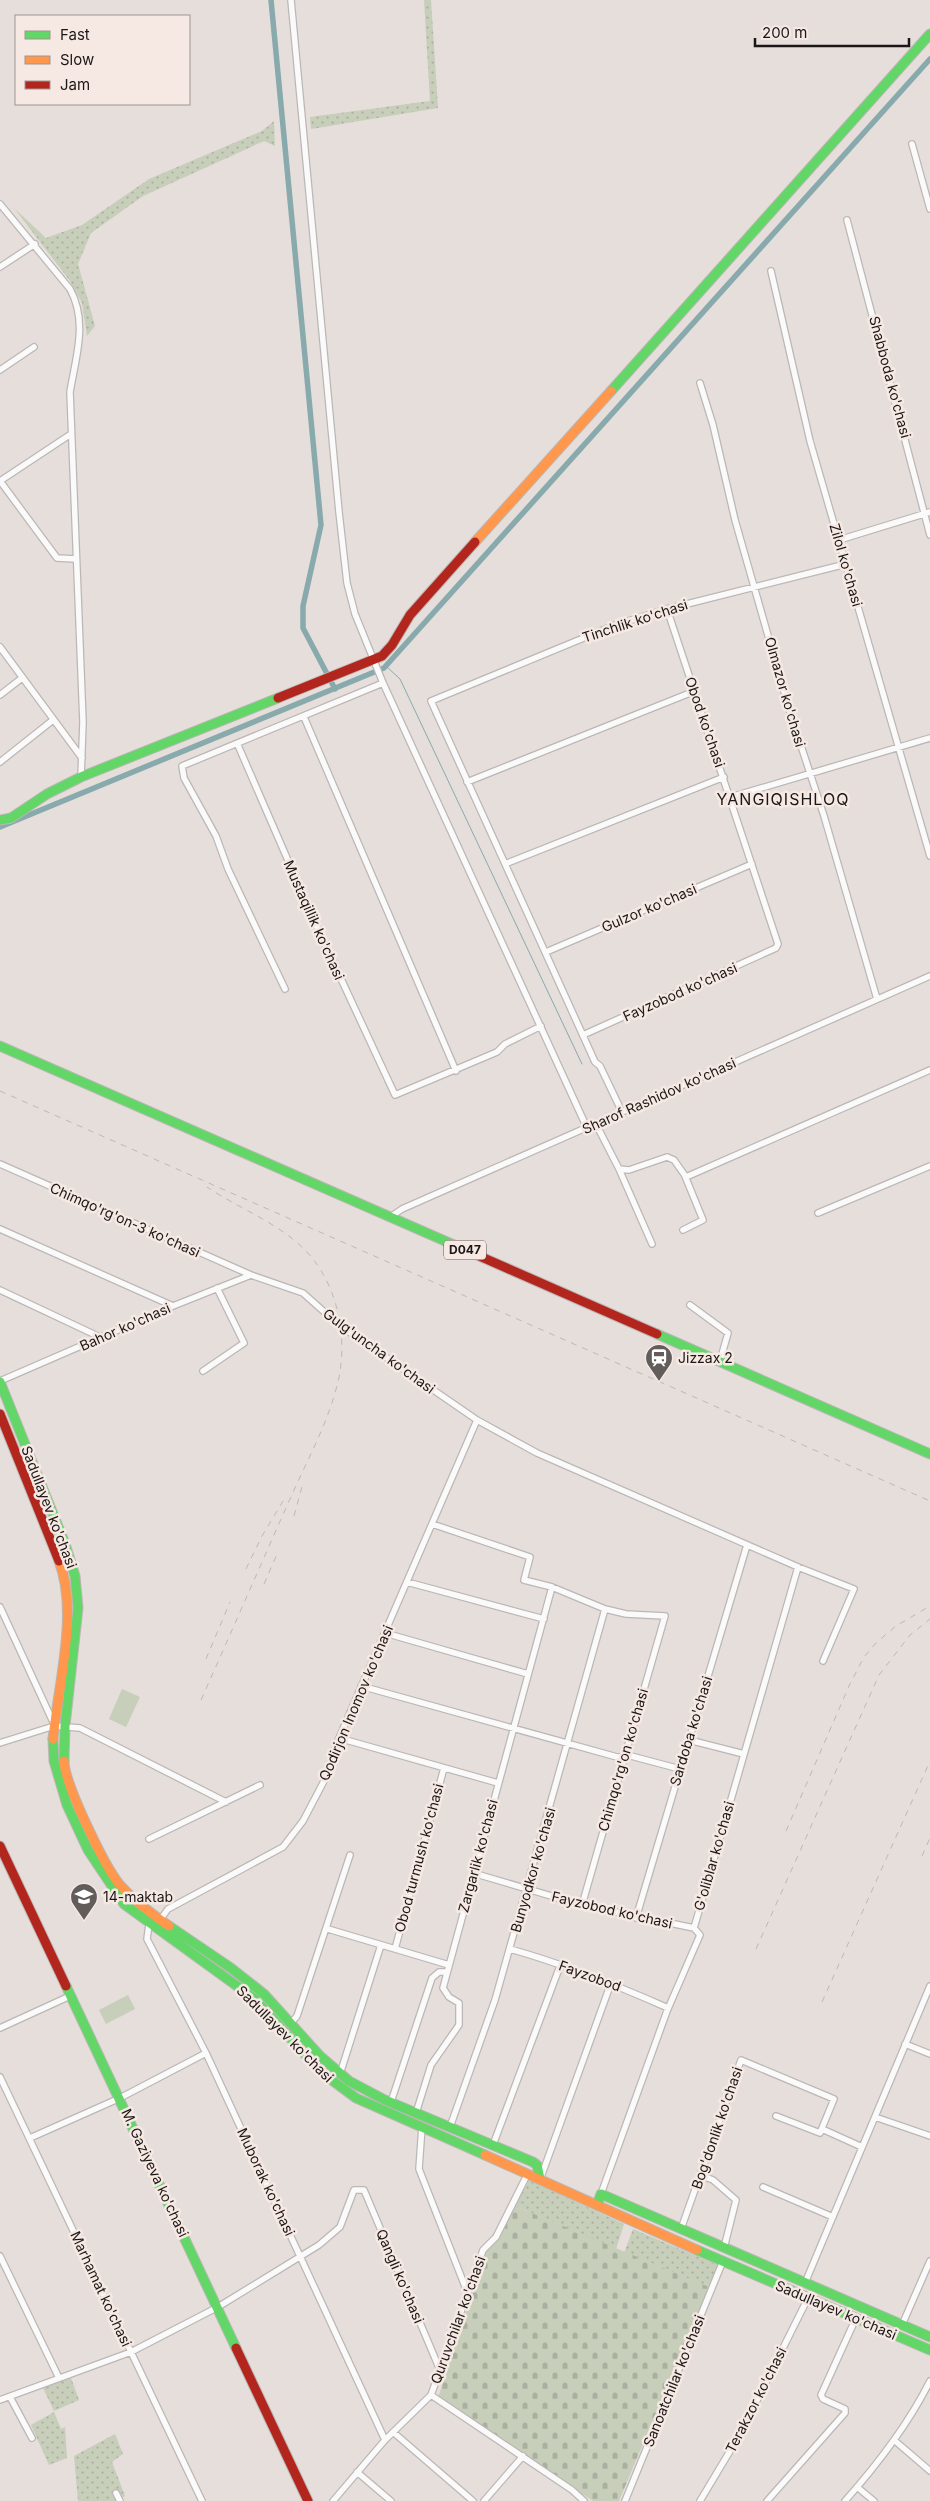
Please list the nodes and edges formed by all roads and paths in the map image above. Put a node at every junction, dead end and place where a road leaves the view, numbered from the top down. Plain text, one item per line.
1 (291, 0) edge
2 (930, 34) edge
3 (912, 144) dead end
4 (0, 204) edge
5 (930, 209) edge
6 (848, 220) dead end
7 (35, 244) junction
8 (0, 267) edge
9 (770, 271) dead end
10 (34, 347) dead end
11 (0, 370) edge
12 (700, 383) dead end
13 (71, 434) junction
14 (0, 481) edge
15 (927, 512) edge
16 (930, 535) edge
17 (839, 540) junction
18 (76, 560) junction
19 (846, 564) junction
20 (756, 587) junction
21 (667, 609) junction
22 (0, 647) edge
23 (374, 659) junction
24 (22, 678) junction
25 (383, 683) junction
26 (695, 691) junction
27 (0, 695) edge
28 (304, 716) junction
29 (53, 720) junction
30 (930, 738) edge
31 (237, 744) junction
32 (898, 748) junction
33 (82, 758) junction
34 (0, 762) edge
35 (809, 773) junction
36 (81, 777) junction
37 (724, 777) junction
38 (467, 782) junction
39 (731, 797) junction
40 (0, 820) edge
41 (930, 856) edge
42 (505, 864) junction
43 (752, 864) junction
44 (776, 948) joint
45 (546, 952) junction
46 (930, 976) edge
47 (285, 989) dead end
48 (878, 1000) junction
49 (542, 1026) junction
50 (583, 1035) junction
51 (0, 1046) edge
52 (930, 1070) edge
53 (456, 1071) junction
54 (622, 1112) junction
55 (596, 1124) junction
56 (587, 1128) junction
57 (0, 1164) edge
58 (930, 1166) edge
59 (619, 1169) junction
60 (685, 1176) junction
61 (818, 1213) dead end
62 (389, 1218) junction
63 (0, 1229) edge
64 (683, 1230) dead end
65 (652, 1244) dead end
66 (250, 1275) junction
67 (218, 1288) junction
68 (0, 1290) edge
69 (690, 1305) dead end
70 (173, 1306) junction
71 (102, 1338) junction
72 (720, 1361) junction
73 (203, 1371) dead end
74 (0, 1381) edge
75 (0, 1414) edge
76 (477, 1420) junction
77 (930, 1454) edge
78 (432, 1524) junction
79 (747, 1545) junction
80 (798, 1567) junction
81 (407, 1582) junction
82 (552, 1588) junction
83 (0, 1607) edge
84 (605, 1609) junction
85 (544, 1619) junction
86 (385, 1633) junction
87 (823, 1661) dead end
88 (528, 1674) junction
89 (361, 1686) junction
90 (54, 1726) junction
91 (65, 1726) junction
92 (513, 1729) junction
93 (339, 1738) junction
94 (689, 1740) junction
95 (0, 1743) edge
96 (568, 1744) junction
97 (744, 1754) junction
98 (624, 1757) junction
99 (444, 1768) junction
100 (680, 1769) junction
101 (498, 1783) junction
102 (260, 1786) dead end
103 (226, 1802) junction
104 (149, 1839) dead end
105 (0, 1846) edge
106 (350, 1855) dead end
107 (473, 1873) junction
108 (528, 1890) junction
109 (582, 1905) junction
110 (636, 1918) junction
111 (160, 1920) junction
112 (149, 1924) junction
113 (694, 1928) junction
114 (328, 1929) junction
115 (381, 1945) junction
116 (395, 1949) junction
117 (510, 1949) junction
118 (449, 1965) junction
119 (560, 1966) junction
120 (447, 1972) junction
121 (611, 1982) junction
122 (930, 1986) edge
123 (70, 1996) junction
124 (668, 2008) junction
125 (291, 2023) junction
126 (0, 2028) edge
127 (905, 2044) junction
128 (206, 2053) junction
129 (930, 2054) edge
130 (340, 2075) junction
131 (0, 2077) edge
132 (120, 2098) junction
133 (391, 2102) junction
134 (416, 2113) junction
135 (776, 2116) dead end
136 (874, 2117) junction
137 (422, 2126) junction
138 (450, 2127) junction
139 (822, 2129) junction
140 (930, 2136) edge
141 (30, 2138) junction
142 (494, 2145) junction
143 (862, 2147) junction
144 (528, 2174) junction
145 (700, 2175) junction
146 (540, 2179) junction
147 (763, 2187) dead end
148 (601, 2194) junction
149 (597, 2204) junction
150 (833, 2217) junction
151 (681, 2230) junction
152 (724, 2248) junction
153 (0, 2256) edge
154 (742, 2256) junction
155 (301, 2257) junction
156 (723, 2261) junction
157 (930, 2261) edge
158 (739, 2268) junction
159 (805, 2283) junction
160 (468, 2294) junction
161 (808, 2298) junction
162 (218, 2307) junction
163 (856, 2318) junction
164 (902, 2325) junction
165 (930, 2337) edge
166 (930, 2350) edge
167 (131, 2352) junction
168 (440, 2370) junction
169 (59, 2378) junction
170 (930, 2381) edge
171 (431, 2395) junction
172 (10, 2396) junction
173 (0, 2400) edge
174 (393, 2432) junction
175 (32, 2438) dead end
176 (385, 2440) junction
177 (894, 2440) junction
178 (523, 2456) junction
179 (930, 2471) edge
180 (357, 2472) junction
181 (857, 2487) junction
182 (116, 2493) dead end
183 (120, 2501) edge
184 (202, 2501) edge
185 (308, 2501) edge
186 (333, 2501) edge
187 (391, 2501) edge
188 (473, 2501) edge
189 (484, 2501) edge
190 (584, 2501) edge
191 (625, 2501) edge
192 (700, 2501) edge
193 (767, 2501) edge
194 (845, 2501) edge
195 (874, 2501) edge

1 - 23 street
2 - 23 main road
3 - 5 street
4 - 7 street
6 - 15 street, Shabboda ko'chasi
7 - 8 street
7 - 13 street
9 - 17 street, Zilol ko'chasi
10 - 11 street
12 - 20 street, Olmazor ko'chasi
13 - 14 street
13 - 18 street
14 - 18 street
15 - 16 street, Shabboda ko'chasi
15 - 17 street
17 - 19 street, Zilol ko'chasi
18 - 33 street
19 - 20 street, Tinchlik ko'chasi
19 - 32 street, Zilol ko'chasi
20 - 21 street, Tinchlik ko'chasi
20 - 35 street, Olmazor ko'chasi
21 - 26 street, Obod ko'chasi
21 - 38 street, Tinchlik ko'chasi
22 - 24 street
23 - 25 street
23 - 36 main road
24 - 27 street
24 - 29 street
25 - 28 street
25 - 49 street
26 - 37 street, Obod ko'chasi
26 - 38 street
28 - 31 street
28 - 53 street
29 - 33 street
29 - 34 street
30 - 32 street
31 - 47 street
31 - 53 street, Mustaqillik ko'chasi
32 - 35 street
32 - 41 street, Zilol ko'chasi
33 - 36 street
35 - 39 street
35 - 48 street, Olmazor ko'chasi
36 - 40 main road
37 - 39 street, Obod ko'chasi
37 - 42 street
38 - 42 street
39 - 43 street, Obod ko'chasi
42 - 45 street
43 - 44 street, Obod ko'chasi
43 - 45 street, Gulzor ko'chasi
44 - 50 street, Fayzobod ko'chasi
45 - 50 street
46 - 48 street, Sharof Rashidov ko'chasi
48 - 54 street, Sharof Rashidov ko'chasi
49 - 53 street
49 - 56 street
50 - 54 street
51 - 62 main road, D047
52 - 60 street
54 - 55 street, Sharof Rashidov ko'chasi
55 - 56 street, Sharof Rashidov ko'chasi
55 - 59 street
56 - 62 street, Sharof Rashidov ko'chasi
57 - 66 street, Chimqo'rg'on-3 ko'chasi
58 - 61 street
59 - 60 street
59 - 65 street
60 - 64 street
62 - 72 main road, D047
63 - 70 street
66 - 67 street, Bahor ko'chasi
66 - 76 street, Gulg'uncha ko'chasi
67 - 70 street, Bahor ko'chasi
67 - 73 street
68 - 71 street
69 - 72 street
70 - 71 street, Bahor ko'chasi
71 - 74 street, Bahor ko'chasi
72 - 77 main road, D047
74 - 91 main road, Sadullayev ko'chasi
75 - 90 main road, Sadullayev ko'chasi
76 - 78 street, Qodirjon Inomov ko'chasi
76 - 79 street, Gulg'uncha ko'chasi
78 - 81 street, Qodirjon Inomov ko'chasi
78 - 82 street
79 - 80 street, Gulg'uncha ko'chasi
79 - 94 street, Sardoba ko'chasi
80 - 87 street, Gulg'uncha ko'chasi
80 - 97 street, G'oliblar ko'chasi
81 - 85 street
81 - 86 street, Qodirjon Inomov ko'chasi
82 - 84 street
82 - 85 street, Zargarlik ko'chasi
83 - 90 street
84 - 96 street, Bunyodkor ko'chasi
84 - 98 street, Chimqo'rg'on ko'chasi
85 - 88 street, Zargarlik ko'chasi
86 - 88 street
86 - 89 street, Qodirjon Inomov ko'chasi
88 - 92 street, Zargarlik ko'chasi
89 - 92 street
89 - 93 street, Qodirjon Inomov ko'chasi
90 - 91 street
90 - 95 street
90 - 112 main road, Sadullayev ko'chasi
91 - 103 street
91 - 111 main road, Sadullayev ko'chasi
92 - 96 street
92 - 101 street, Zargarlik ko'chasi
93 - 99 street
93 - 111 street, Qodirjon Inomov ko'chasi
94 - 97 street
94 - 100 street, Sardoba ko'chasi
96 - 98 street
96 - 108 street, Bunyodkor ko'chasi
97 - 113 street, G'oliblar ko'chasi
98 - 100 street
98 - 109 street, Chimqo'rg'on ko'chasi
99 - 101 street
99 - 116 street, Obod turmush ko'chasi
100 - 110 street, Sardoba ko'chasi
101 - 107 street, Zargarlik ko'chasi
102 - 103 street
103 - 104 street
105 - 123 main road, M. Gaziyeva ko'chasi
106 - 114 street
107 - 108 street, Fayzobod ko'chasi
107 - 118 street, Zargarlik ko'chasi
108 - 109 street, Fayzobod ko'chasi
108 - 117 street, Bunyodkor ko'chasi
109 - 110 street, Fayzobod ko'chasi
110 - 113 street, Fayzobod ko'chasi
111 - 125 main road, Sadullayev ko'chasi
112 - 128 street, Muborak ko'chasi
112 - 137 main road, Sadullayev ko'chasi
113 - 124 street, G'oliblar ko'chasi
114 - 115 street
114 - 125 street
115 - 116 street
115 - 130 street, Obod turmush ko'chasi
116 - 118 street
117 - 119 street, Fayzobod
117 - 138 street, Bunyodkor ko'chasi
118 - 120 street, Zargarlik ko'chasi
119 - 121 street, Fayzobod
119 - 142 street
120 - 133 street
120 - 134 street, Zargarlik ko'chasi
121 - 124 street, Fayzobod
121 - 146 street
122 - 127 street
123 - 126 street
123 - 132 main road, M. Gaziyeva ko'chasi
124 - 148 street, G'oliblar ko'chasi
125 - 130 main road, Sadullayev ko'chasi
127 - 129 street
127 - 136 street
128 - 132 street
128 - 155 street, Muborak ko'chasi
130 - 133 main road, Sadullayev ko'chasi
131 - 141 street, Marhamat ko'chasi
132 - 141 street
132 - 162 main road, M. Gaziyeva ko'chasi
133 - 134 main road, Sadullayev ko'chasi
134 - 138 main road, Sadullayev ko'chasi
135 - 139 street
136 - 140 street
136 - 143 street
137 - 144 main road, Sadullayev ko'chasi
137 - 160 street
138 - 142 main road, Sadullayev ko'chasi
139 - 143 street
139 - 145 street, Bog'donlik ko'chasi
141 - 167 street, Marhamat ko'chasi
142 - 146 main road, Sadullayev ko'chasi
143 - 150 street
144 - 146 main road, Sadullayev ko'chasi
144 - 160 street, Quruvchilar ko'chasi
145 - 151 street, Bog'donlik ko'chasi
145 - 152 street
146 - 149 main road, Sadullayev ko'chasi
147 - 150 street
148 - 149 main road
148 - 151 main road, Sadullayev ko'chasi
149 - 156 main road, Sadullayev ko'chasi
150 - 159 street
151 - 152 main road, Sadullayev ko'chasi
152 - 154 main road, Sadullayev ko'chasi
153 - 169 street
154 - 158 main road
154 - 159 main road, Sadullayev ko'chasi
155 - 162 street
155 - 168 street, Qangli ko'chasi
155 - 176 street, Muborak ko'chasi
156 - 158 main road, Sadullayev ko'chasi
156 - 191 street, Sanoatchilar ko'chasi
157 - 164 street
158 - 161 main road, Sadullayev ko'chasi
159 - 164 main road, Sadullayev ko'chasi
160 - 168 street, Quruvchilar ko'chasi
161 - 163 main road, Sadullayev ko'chasi
161 - 192 street, Terakzor ko'chasi
162 - 167 street
162 - 185 main road, M. Gaziyeva ko'chasi
163 - 166 main road, Sadullayev ko'chasi
163 - 193 street
164 - 165 main road, Sadullayev ko'chasi
167 - 169 street
167 - 184 street, Marhamat ko'chasi
168 - 171 street, Quruvchilar ko'chasi
169 - 172 street
170 - 177 street
171 - 174 street, Quruvchilar ko'chasi
171 - 178 street
172 - 173 street
172 - 175 street
174 - 176 street, Quruvchilar ko'chasi
174 - 188 street
176 - 180 street, Quruvchilar ko'chasi
177 - 179 street
177 - 181 street
178 - 189 street
178 - 190 street
180 - 186 street, Quruvchilar ko'chasi
180 - 187 street
181 - 194 street
181 - 195 street
182 - 183 street

